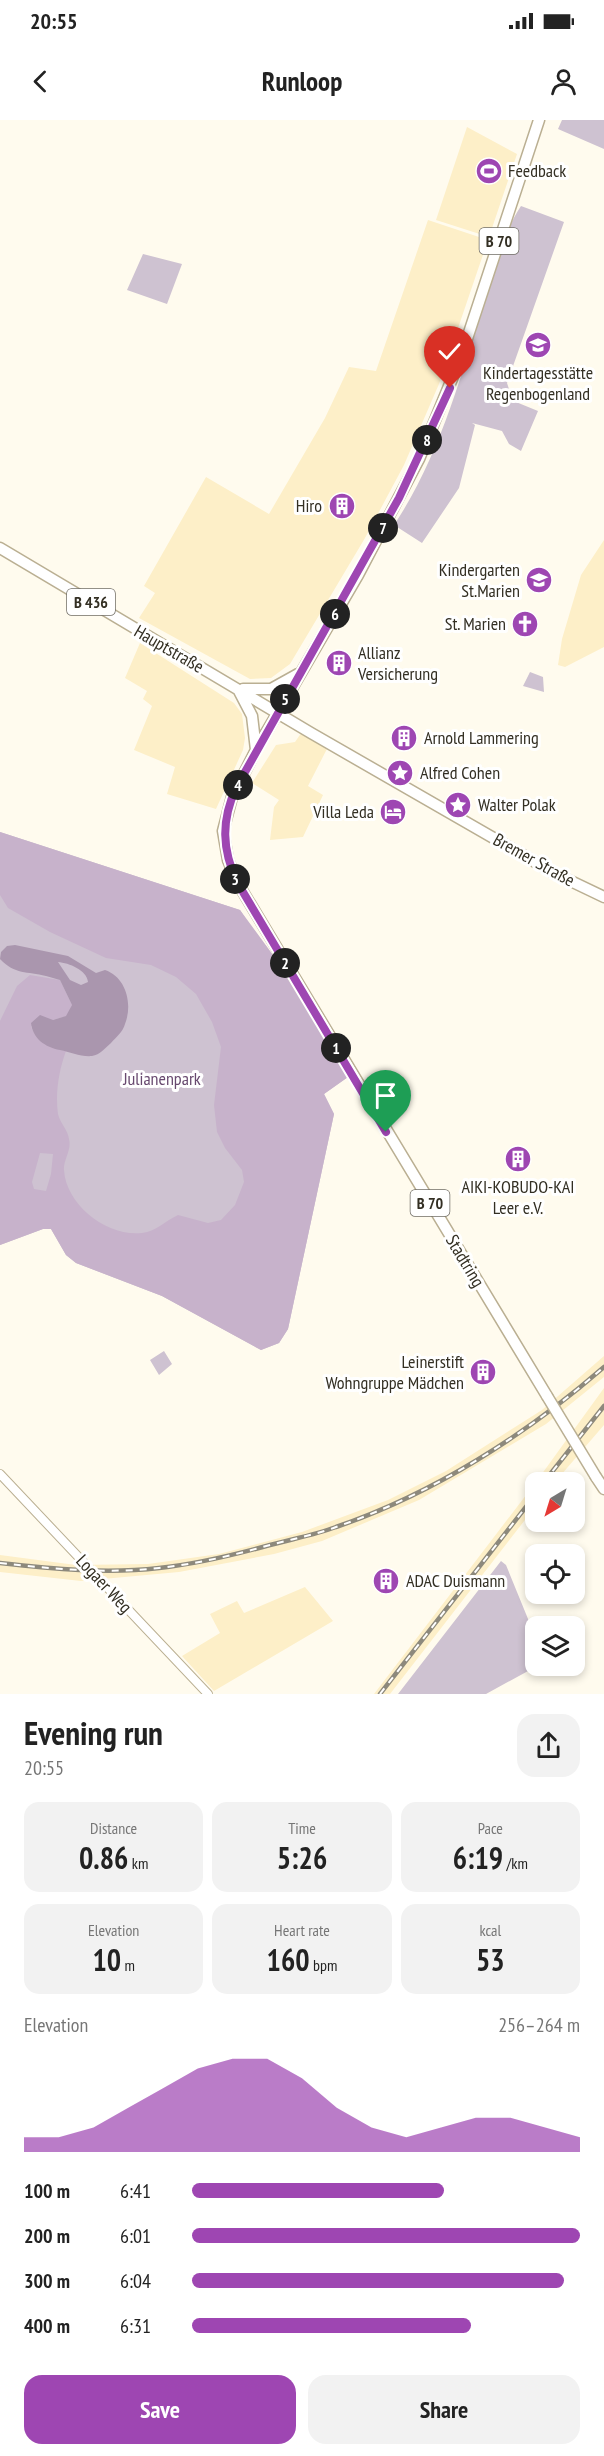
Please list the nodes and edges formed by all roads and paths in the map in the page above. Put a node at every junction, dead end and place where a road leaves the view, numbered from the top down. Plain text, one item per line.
1 (539, 120) edge
2 (0, 548) edge
3 (300, 673) junction
4 (236, 687) junction
5 (277, 712) junction
6 (256, 750) junction
7 (604, 897) edge
8 (0, 1474) edge
9 (604, 1489) edge
10 (208, 1694) edge

1 - 3 main road, B 70
2 - 4 main road, Hauptstraße / B 436
3 - 4 main road
3 - 5 main road, B 70
4 - 5 main road, Hauptstraße / B 436
4 - 6 main road
5 - 6 main road, Stadtring / B 70
5 - 7 main road, Bremer Straße
6 - 9 main road, Stadtring / B 70, bridge
8 - 10 street, Logaer Weg

